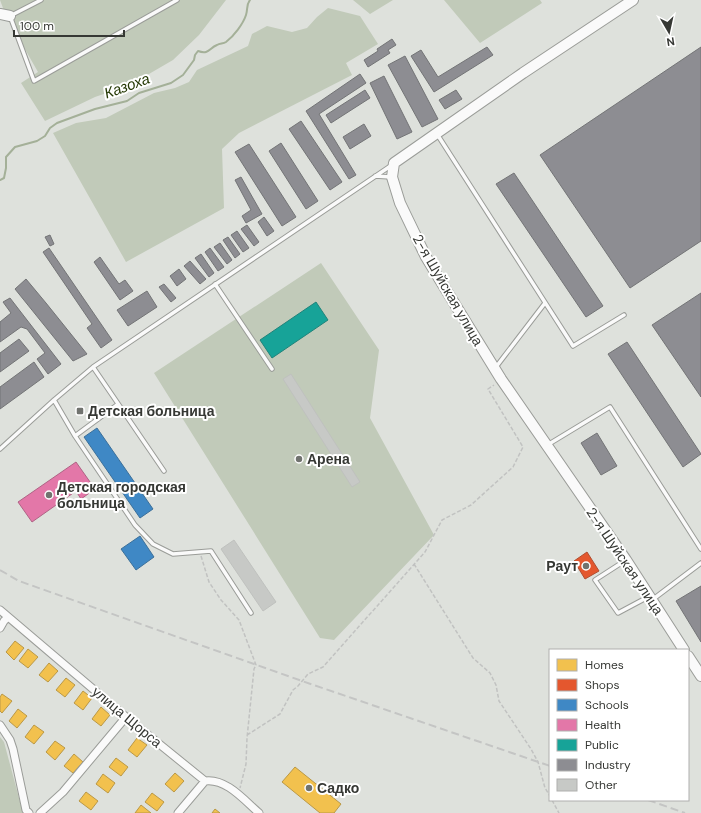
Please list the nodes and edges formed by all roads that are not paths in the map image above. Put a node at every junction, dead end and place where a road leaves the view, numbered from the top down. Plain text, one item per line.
1 (41, 0) edge
2 (177, 0) edge
3 (633, 0) edge
4 (0, 14) edge
5 (10, 16) junction
6 (437, 133) junction
7 (394, 163) junction
8 (375, 176) junction
9 (392, 177) junction
10 (215, 284) junction
11 (545, 303) junction
12 (624, 315) dead end
13 (93, 367) junction
14 (495, 369) junction
15 (272, 370) dead end
16 (54, 400) junction
17 (117, 405) junction
18 (75, 436) junction
19 (547, 445) junction
20 (0, 449) edge
21 (164, 471) dead end
22 (701, 549) edge
23 (626, 560) junction
24 (701, 563) edge
25 (650, 598) junction
26 (0, 610) edge
27 (251, 613) dead end
28 (8, 617) junction
29 (0, 628) edge
30 (683, 649) edge
31 (689, 658) edge
32 (701, 676) edge
33 (126, 717) junction
34 (0, 725) edge
35 (205, 781) junction
36 (29, 813) edge
37 (40, 813) edge
38 (178, 813) edge
39 (259, 813) edge

1 - 5 lane
2 - 5 lane
3 - 6 street
4 - 5 street
6 - 7 street
6 - 11 lane
7 - 8 lane
7 - 9 street, 2-я Шуйская улица
8 - 9 lane
8 - 10 lane
9 - 14 street, 2-я Шуйская улица
10 - 13 lane
10 - 15 lane
11 - 12 lane
11 - 14 lane
13 - 16 lane
13 - 17 lane
14 - 19 street, 2-я Шуйская улица
16 - 18 lane
16 - 20 lane
17 - 18 lane
17 - 21 lane
18 - 27 lane
19 - 22 lane
19 - 23 street, 2-я Шуйская улица
23 - 25 street, 2-я Шуйская улица
23 - 25 lane
24 - 25 lane
25 - 30 street, 2-я Шуйская улица
26 - 28 street, улица Щорса
28 - 29 street
28 - 33 street, улица Щорса
31 - 32 street
33 - 35 street, улица Щорса
33 - 37 street
34 - 36 street
35 - 38 street
35 - 39 street, улица Щорса

